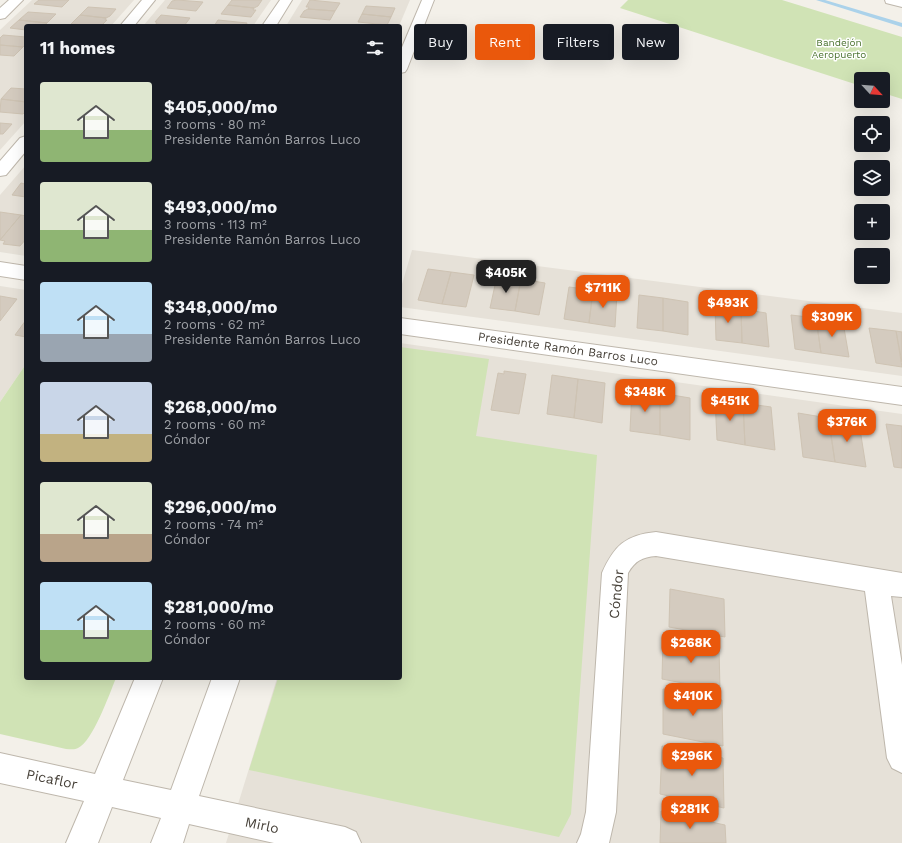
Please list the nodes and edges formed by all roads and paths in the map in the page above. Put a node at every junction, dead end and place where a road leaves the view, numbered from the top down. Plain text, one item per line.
1 (17, 0) edge
2 (149, 0) edge
3 (286, 0) edge
4 (428, 0) edge
5 (891, 0) edge
6 (902, 3) edge
7 (0, 15) edge
8 (129, 24) edge
9 (270, 24) edge
10 (402, 64) edge
11 (24, 143) edge
12 (0, 171) edge
13 (0, 269) edge
14 (24, 273) edge
15 (402, 326) edge
16 (902, 396) edge
17 (889, 582) edge
18 (148, 680) edge
19 (225, 680) edge
20 (902, 758) edge
21 (0, 768) edge
22 (103, 791) junction
23 (180, 808) junction
24 (82, 843) edge
25 (167, 843) edge
26 (345, 843) edge
27 (593, 843) edge

1 - 7 street
2 - 8 street
3 - 9 street
4 - 10 street
5 - 6 street
11 - 12 street
13 - 14 street
15 - 16 street, Presidente Ramón Barros Luco
17 - 20 street
17 - 27 street, Cóndor
18 - 22 street
19 - 23 street
21 - 22 street, Picaflor
22 - 23 street, Picaflor
22 - 24 street
23 - 25 street
23 - 26 street, Mirlo

